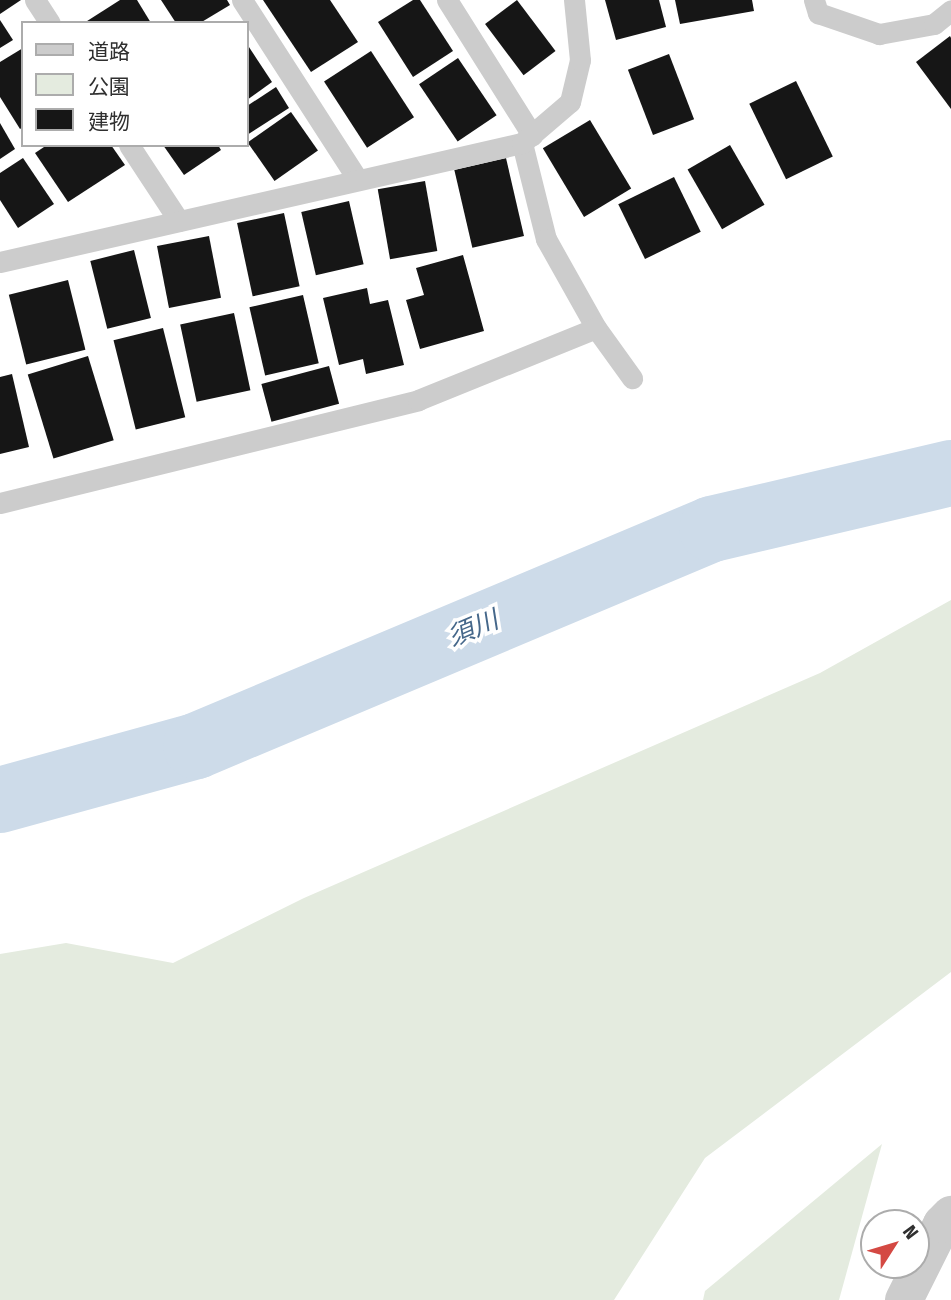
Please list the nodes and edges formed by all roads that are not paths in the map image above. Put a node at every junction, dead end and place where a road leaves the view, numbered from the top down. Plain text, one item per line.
1 (35, 0) edge
2 (242, 0) edge
3 (447, 0) edge
4 (574, 0) edge
5 (814, 0) edge
6 (951, 10) edge
7 (49, 21) edge
8 (527, 139) junction
9 (130, 147) edge
10 (358, 180) junction
11 (179, 221) junction
12 (0, 262) edge
13 (596, 328) junction
14 (632, 378) dead end
15 (0, 503) edge
16 (951, 1215) edge
17 (904, 1300) edge

1 - 7 lane
2 - 10 lane
3 - 8 lane
4 - 8 lane
5 - 6 lane
8 - 10 lane
8 - 13 lane
9 - 11 lane
10 - 11 lane
11 - 12 lane
13 - 14 lane
13 - 15 lane
16 - 17 street

